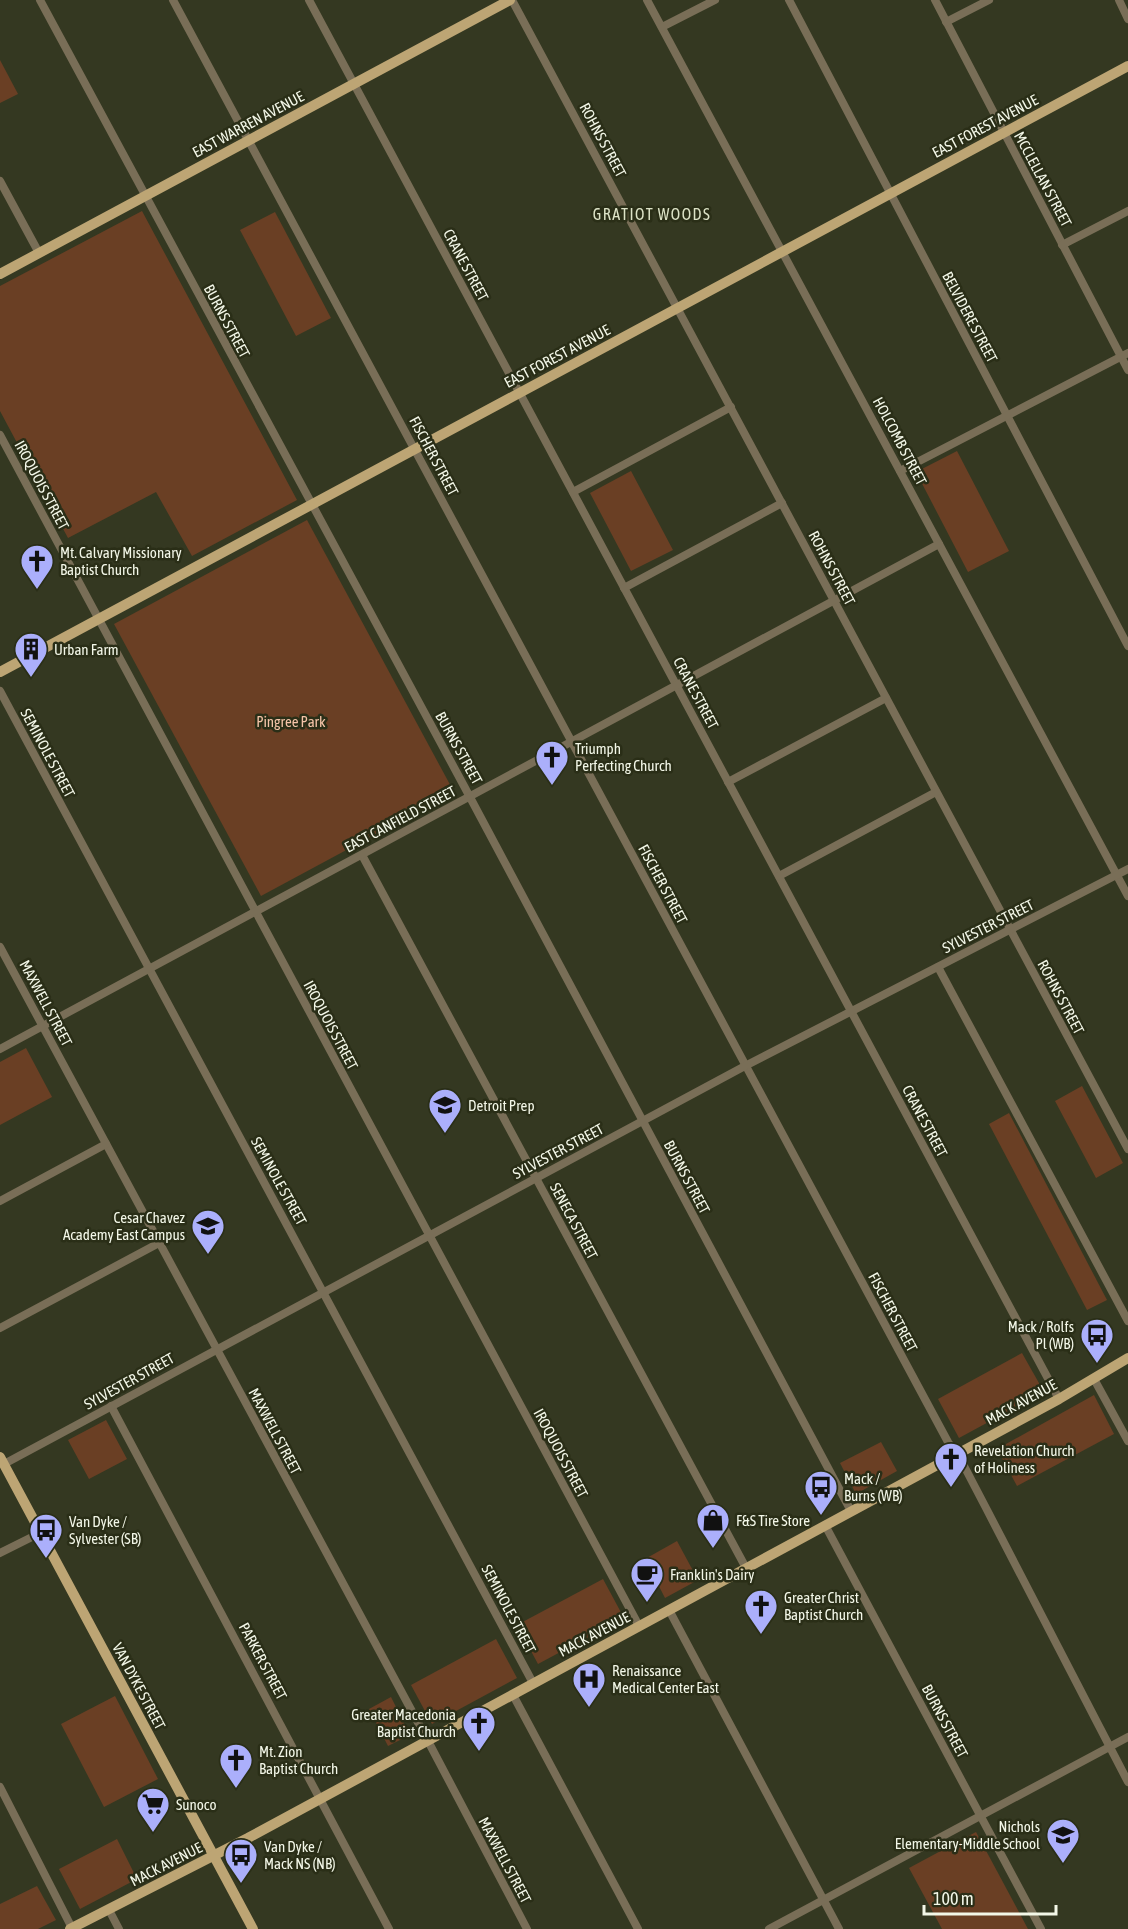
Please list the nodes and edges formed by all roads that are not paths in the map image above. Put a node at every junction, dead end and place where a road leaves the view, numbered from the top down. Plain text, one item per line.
1 (40, 0) edge
2 (173, 0) edge
3 (309, 0) edge
4 (511, 0) edge
5 (647, 0) edge
6 (715, 0) edge
7 (789, 0) edge
8 (934, 0) edge
9 (989, 0) edge
10 (1119, 0) edge
11 (1128, 18) edge
12 (946, 22) junction
13 (662, 27) junction
14 (1128, 66) edge
15 (354, 84) junction
16 (1004, 133) junction
17 (249, 140) junction
18 (0, 181) edge
19 (890, 194) junction
20 (145, 196) junction
21 (1128, 211) edge
22 (1062, 245) junction
23 (783, 252) junction
24 (39, 253) junction
25 (0, 274) edge
26 (677, 308) junction
27 (1124, 355) edge
28 (1128, 370) edge
29 (520, 393) junction
30 (731, 407) junction
31 (1006, 416) junction
32 (0, 435) edge
33 (415, 450) junction
34 (900, 471) junction
35 (573, 492) junction
36 (782, 503) junction
37 (311, 505) junction
38 (939, 544) junction
39 (624, 588) junction
40 (834, 601) junction
41 (98, 619) junction
42 (1128, 646) edge
43 (0, 672) edge
44 (676, 685) junction
45 (0, 691) edge
46 (886, 698) junction
47 (571, 742) junction
48 (728, 782) junction
49 (936, 792) junction
50 (470, 796) junction
51 (362, 855) junction
52 (1128, 869) edge
53 (1117, 875) junction
54 (779, 876) junction
55 (1128, 896) edge
56 (255, 912) junction
57 (1010, 930) junction
58 (0, 947) edge
59 (938, 967) junction
60 (149, 969) junction
61 (851, 1011) junction
62 (43, 1026) junction
63 (0, 1049) edge
64 (745, 1066) junction
65 (642, 1121) junction
66 (106, 1144) junction
67 (1128, 1149) edge
68 (536, 1178) junction
69 (0, 1201) edge
70 (429, 1235) junction
71 (159, 1243) junction
72 (323, 1292) junction
73 (1128, 1321) edge
74 (0, 1328) edge
75 (216, 1349) junction
76 (1128, 1358) edge
77 (1094, 1379) junction
78 (1059, 1399) junction
79 (111, 1406) junction
80 (1128, 1441) edge
81 (956, 1454) junction
82 (2, 1460) edge
83 (851, 1511) junction
84 (825, 1525) junction
85 (40, 1533) junction
86 (0, 1553) edge
87 (746, 1568) junction
88 (669, 1610) junction
89 (639, 1626) junction
90 (533, 1683) junction
91 (513, 1695) junction
92 (1128, 1737) edge
93 (428, 1741) junction
94 (1110, 1747) junction
95 (1128, 1782) edge
96 (0, 1787) edge
97 (320, 1800) junction
98 (981, 1816) junction
99 (214, 1856) junction
100 (823, 1900) junction
101 (109, 1910) junction
102 (71, 1929) edge
103 (119, 1929) edge
104 (253, 1929) edge
105 (388, 1929) edge
106 (526, 1929) edge
107 (638, 1929) edge
108 (769, 1929) edge
109 (839, 1929) edge
110 (1041, 1929) edge

1 - 20 street, BURNS STREET
2 - 17 street, FISCHER STREET
3 - 15 street, CRANE STREET
4 - 15 main road, EAST WARREN AVENUE
4 - 26 street, ROHNS STREET
5 - 13 street, HOLCOMB STREET
6 - 13 street
7 - 19 street, BELVIDERE STREET
8 - 12 street, MCCLELLAN STREET
9 - 12 street
10 - 11 street
12 - 16 street, MCCLELLAN STREET
13 - 23 street, HOLCOMB STREET
14 - 16 main road, EAST FOREST AVENUE
15 - 17 main road, EAST WARREN AVENUE
15 - 29 street, CRANE STREET
16 - 19 main road, EAST FOREST AVENUE
16 - 22 street, MCCLELLAN STREET
17 - 20 main road, EAST WARREN AVENUE
17 - 33 street, FISCHER STREET
18 - 24 street
19 - 23 main road, EAST FOREST AVENUE
19 - 31 street, BELVIDERE STREET
20 - 24 main road, EAST WARREN AVENUE
20 - 37 street, BURNS STREET
21 - 22 street
22 - 27 street, MCCLELLAN STREET
23 - 26 main road, EAST FOREST AVENUE
23 - 34 street, HOLCOMB STREET
24 - 25 main road, EAST WARREN AVENUE
26 - 29 main road, EAST FOREST AVENUE
26 - 30 street, ROHNS STREET
27 - 28 street, MCCLELLAN STREET
27 - 31 street
29 - 33 main road, EAST FOREST AVENUE
29 - 35 street, CRANE STREET
30 - 35 street
30 - 36 street, ROHNS STREET
31 - 34 street
31 - 42 street, BELVIDERE STREET
32 - 41 street, IROQUOIS STREET
33 - 37 main road, EAST FOREST AVENUE
33 - 47 street, FISCHER STREET
34 - 38 street, HOLCOMB STREET
35 - 39 street, CRANE STREET
36 - 39 street
36 - 40 street, ROHNS STREET
37 - 41 main road, EAST FOREST AVENUE
37 - 50 street, BURNS STREET
38 - 40 street, EAST CANFIELD STREET
38 - 53 street, HOLCOMB STREET
39 - 44 street, CRANE STREET
40 - 44 street, EAST CANFIELD STREET
40 - 46 street, ROHNS STREET
41 - 43 main road, EAST FOREST AVENUE
41 - 56 street, IROQUOIS STREET
44 - 47 street, EAST CANFIELD STREET
44 - 48 street, CRANE STREET
45 - 60 street, SEMINOLE STREET
46 - 48 street
46 - 49 street, ROHNS STREET
47 - 50 street, EAST CANFIELD STREET
47 - 64 street, FISCHER STREET
48 - 54 street, CRANE STREET
49 - 54 street
49 - 57 street, ROHNS STREET
50 - 51 street, EAST CANFIELD STREET
50 - 65 street, BURNS STREET
51 - 56 street, EAST CANFIELD STREET
51 - 68 street, SENECA STREET
52 - 53 street, SYLVESTER STREET
53 - 55 street, HOLCOMB STREET
53 - 57 street, SYLVESTER STREET
54 - 61 street, CRANE STREET
56 - 60 street, EAST CANFIELD STREET
56 - 70 street, IROQUOIS STREET
57 - 59 street, SYLVESTER STREET
57 - 67 street, ROHNS STREET
58 - 62 street, MAXWELL STREET
59 - 61 street, SYLVESTER STREET
59 - 73 street
60 - 62 street, EAST CANFIELD STREET
60 - 72 street, SEMINOLE STREET
61 - 64 street, SYLVESTER STREET
61 - 78 street, CRANE STREET
62 - 63 street, EAST CANFIELD STREET
62 - 66 street, MAXWELL STREET
64 - 65 street, SYLVESTER STREET
64 - 81 street, FISCHER STREET
65 - 68 street, SYLVESTER STREET
65 - 83 street, BURNS STREET
66 - 69 street
66 - 71 street, MAXWELL STREET
68 - 70 street, SYLVESTER STREET
68 - 87 street, SENECA STREET
70 - 72 street, SYLVESTER STREET
70 - 89 street, IROQUOIS STREET
71 - 74 street
71 - 75 street, MAXWELL STREET
72 - 75 street, SYLVESTER STREET
72 - 90 street, SEMINOLE STREET
75 - 79 street, SYLVESTER STREET
75 - 93 street, MAXWELL STREET
76 - 77 main road, MACK AVENUE
77 - 78 main road, MACK AVENUE
77 - 80 street
78 - 81 main road, MACK AVENUE
79 - 82 street, SYLVESTER STREET
79 - 97 street, PARKER STREET
81 - 83 main road, MACK AVENUE
81 - 94 street, FISCHER STREET
82 - 85 main road, VAN DYKE STREET
83 - 84 main road, MACK AVENUE
84 - 87 main road, MACK AVENUE
84 - 98 street, BURNS STREET
85 - 86 street
85 - 99 main road, VAN DYKE STREET
87 - 88 main road, MACK AVENUE
88 - 89 main road, MACK AVENUE
88 - 100 street
89 - 90 main road, MACK AVENUE
90 - 91 main road, MACK AVENUE
91 - 93 main road, MACK AVENUE
91 - 107 street
92 - 94 street
93 - 97 main road, MACK AVENUE
93 - 106 street, MAXWELL STREET
94 - 95 street, FISCHER STREET
94 - 98 street
96 - 102 street
97 - 99 main road, MACK AVENUE
97 - 105 street, PARKER STREET
98 - 100 street
98 - 110 street, BURNS STREET
99 - 101 main road, MACK AVENUE
99 - 104 main road, VAN DYKE STREET
100 - 108 street
100 - 109 street
101 - 102 main road, MACK AVENUE
101 - 103 street

